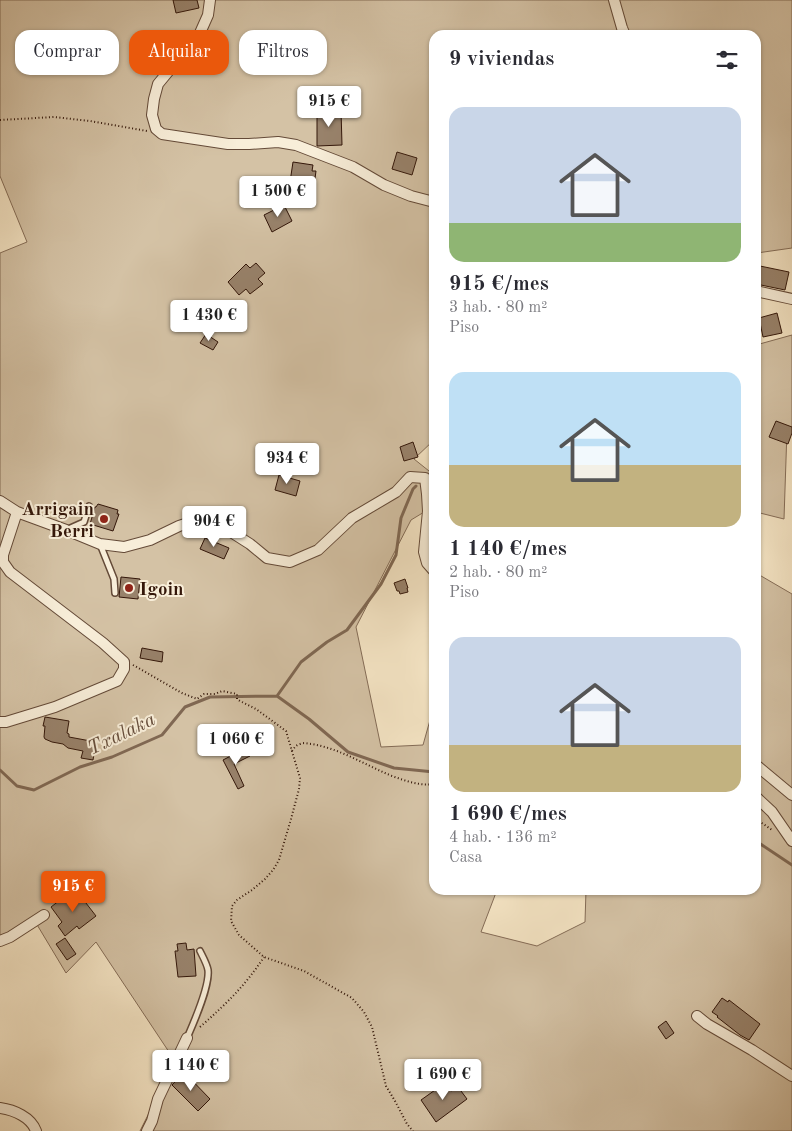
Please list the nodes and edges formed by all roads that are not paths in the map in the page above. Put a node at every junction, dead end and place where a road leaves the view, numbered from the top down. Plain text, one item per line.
1 (210, 0) edge
2 (614, 0) edge
3 (623, 30) edge
4 (429, 201) edge
5 (761, 292) edge
6 (792, 299) edge
7 (0, 501) edge
8 (89, 506) dead end
9 (17, 512) junction
10 (66, 530) junction
11 (100, 544) junction
12 (429, 565) edge
13 (115, 593) dead end
14 (0, 722) edge
15 (761, 769) edge
16 (792, 795) edge
17 (761, 802) edge
18 (792, 841) edge
19 (44, 915) dead end
20 (0, 941) edge
21 (200, 951) dead end
22 (697, 1016) dead end
23 (187, 1038) joint
24 (792, 1076) edge
25 (0, 1108) edge
26 (36, 1131) edge
27 (148, 1131) edge

1 - 4 street
2 - 3 street
5 - 6 street
7 - 9 street
8 - 10 lane
9 - 10 street
9 - 14 street
10 - 11 street
11 - 12 street
11 - 13 lane
15 - 16 street
17 - 18 street
19 - 20 street
21 - 23 lane
22 - 24 street
23 - 27 street
25 - 26 street

